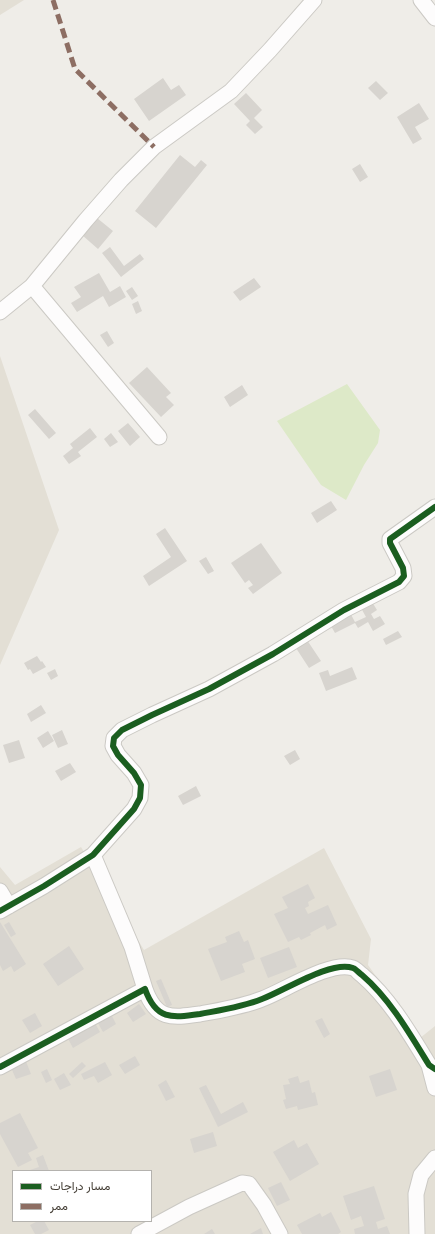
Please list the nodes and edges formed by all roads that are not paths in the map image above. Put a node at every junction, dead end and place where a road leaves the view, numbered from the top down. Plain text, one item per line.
1 (314, 0) edge
2 (421, 0) edge
3 (435, 18) edge
4 (32, 286) junction
5 (0, 312) edge
6 (159, 437) dead end
7 (435, 507) edge
8 (93, 855) junction
9 (0, 891) edge
10 (4, 908) edge
11 (145, 989) junction
12 (0, 1067) edge
13 (432, 1067) edge
14 (435, 1088) edge
15 (435, 1158) edge
16 (139, 1234) edge
17 (280, 1234) edge
18 (417, 1234) edge

1 - 4 street
2 - 3 street
4 - 5 street
4 - 6 street
7 - 8 street
8 - 10 street
8 - 11 street
9 - 10 street
11 - 12 street
11 - 13 street
13 - 14 street
15 - 18 street
16 - 17 street

